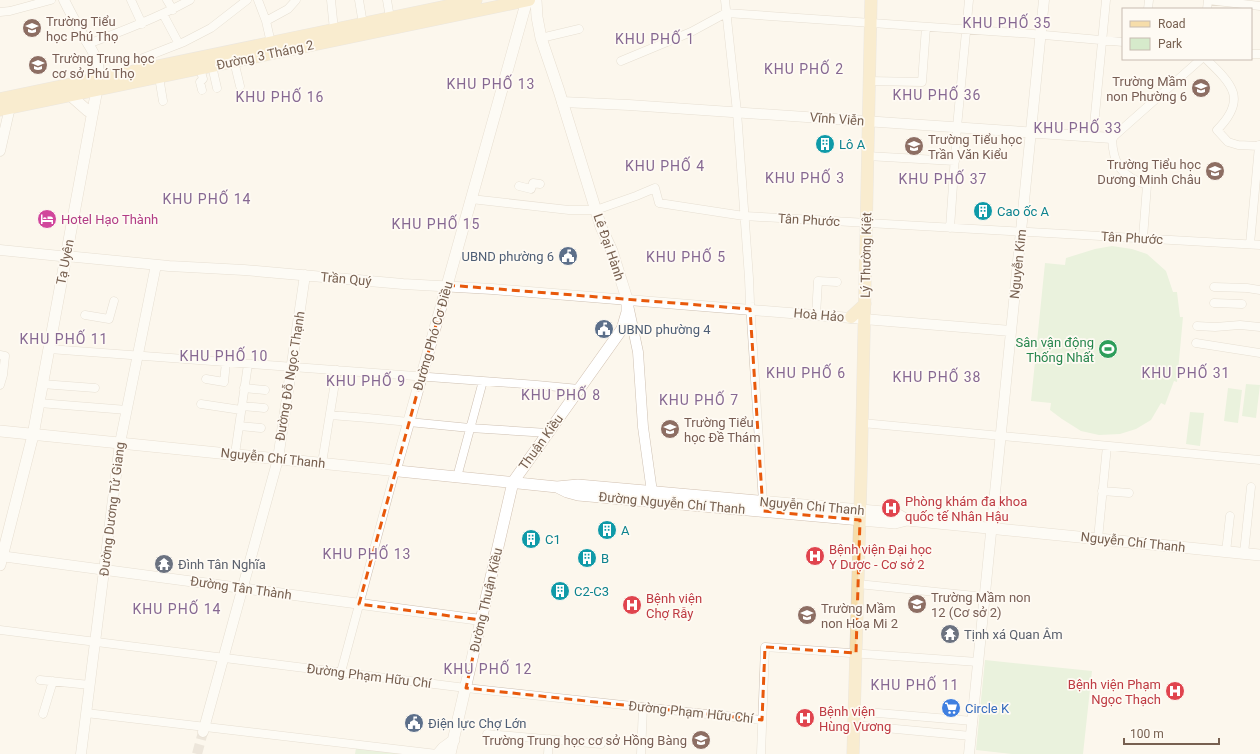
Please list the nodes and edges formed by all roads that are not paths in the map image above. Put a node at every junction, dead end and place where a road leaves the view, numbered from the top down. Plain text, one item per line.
1 (51, 0) edge
2 (64, 0) edge
3 (131, 0) edge
4 (167, 0) edge
5 (190, 0) edge
6 (247, 0) edge
7 (258, 0) edge
8 (296, 0) edge
9 (331, 0) edge
10 (359, 0) edge
11 (387, 0) edge
12 (476, 0) edge
13 (725, 0) edge
14 (871, 0) edge
15 (969, 0) edge
16 (1044, 0) edge
17 (1106, 0) edge
18 (1208, 0) edge
19 (531, 2) edge
20 (501, 3) edge
21 (1260, 6) edge
22 (172, 10) junction
23 (0, 12) edge
24 (726, 13) junction
25 (163, 14) junction
26 (390, 18) junction
27 (266, 22) junction
28 (871, 23) junction
29 (142, 24) junction
30 (362, 24) junction
31 (926, 27) junction
32 (579, 29) dead end
33 (334, 30) junction
34 (966, 30) junction
35 (1041, 35) junction
36 (541, 38) junction
37 (1102, 41) junction
38 (1122, 42) edge
39 (271, 43) junction
40 (88, 44) junction
41 (179, 44) junction
42 (1200, 60) edge
43 (1207, 60) edge
44 (234, 61) junction
45 (621, 62) dead end
46 (206, 67) junction
47 (137, 70) junction
48 (159, 77) junction
49 (869, 81) junction
50 (240, 86) dead end
51 (94, 87) junction
52 (217, 88) dead end
53 (202, 90) dead end
54 (71, 96) junction
55 (163, 101) dead end
56 (562, 102) junction
57 (5, 103) edge
58 (88, 111) junction
59 (737, 112) junction
60 (868, 121) junction
61 (957, 127) junction
62 (1031, 132) junction
63 (1093, 136) junction
64 (1112, 138) junction
65 (1260, 146) edge
66 (0, 151) edge
67 (867, 156) junction
68 (955, 161) junction
69 (540, 184) dead end
70 (519, 186) dead end
71 (471, 199) junction
72 (596, 210) junction
73 (744, 216) junction
74 (866, 223) junction
75 (950, 228) junction
76 (1021, 232) junction
77 (1143, 238) junction
78 (1250, 244) junction
79 (1260, 245) edge
80 (0, 250) edge
81 (63, 256) junction
82 (156, 265) junction
83 (305, 275) junction
84 (837, 282) dead end
85 (447, 286) junction
86 (1214, 287) dead end
87 (1260, 290) edge
88 (627, 299) junction
89 (114, 301) dead end
90 (1214, 303) dead end
91 (865, 304) junction
92 (1242, 304) dead end
93 (750, 309) junction
94 (86, 315) dead end
95 (816, 315) junction
96 (850, 318) junction
97 (864, 318) junction
98 (1197, 326) dead end
99 (1260, 327) edge
100 (1011, 331) junction
101 (1196, 343) dead end
102 (45, 349) junction
103 (1260, 353) edge
104 (0, 355) edge
105 (138, 356) junction
106 (226, 362) junction
107 (248, 364) junction
108 (291, 367) junction
109 (337, 370) junction
110 (1, 374) edge
111 (421, 377) junction
112 (206, 379) dead end
113 (483, 381) junction
114 (42, 384) junction
115 (0, 385) edge
116 (95, 388) dead end
117 (244, 388) junction
118 (579, 389) junction
119 (265, 390) dead end
120 (39, 402) junction
121 (201, 404) dead end
122 (241, 408) junction
123 (264, 408) dead end
124 (127, 410) junction
125 (330, 415) junction
126 (409, 422) junction
127 (862, 423) junction
128 (239, 426) junction
129 (261, 428) dead end
130 (470, 428) junction
131 (0, 431) edge
132 (548, 433) junction
133 (29, 434) junction
134 (1001, 436) junction
135 (120, 443) junction
136 (1106, 446) junction
137 (235, 454) junction
138 (278, 459) junction
139 (1260, 460) edge
140 (322, 463) junction
141 (395, 471) junction
142 (457, 477) junction
143 (513, 482) junction
144 (557, 487) junction
145 (1251, 487) dead end
146 (1102, 491) junction
147 (1129, 493) dead end
148 (637, 495) junction
149 (652, 497) junction
150 (734, 504) joint
151 (763, 506) junction
152 (860, 515) junction
153 (1230, 516) dead end
154 (907, 520) joint
155 (992, 529) junction
156 (0, 538) edge
157 (1098, 539) junction
158 (1226, 552) junction
159 (1244, 553) junction
160 (1260, 555) edge
161 (1, 559) edge
162 (104, 570) junction
163 (858, 584) junction
164 (242, 588) junction
165 (985, 597) junction
166 (359, 604) junction
167 (481, 620) junction
168 (0, 630) edge
169 (95, 642) junction
170 (856, 653) junction
171 (223, 658) junction
172 (978, 662) junction
173 (341, 672) junction
174 (40, 680) dead end
175 (53, 681) junction
176 (90, 685) junction
177 (466, 688) junction
178 (643, 707) junction
179 (854, 711) junction
180 (86, 713) junction
181 (43, 714) dead end
182 (762, 720) junction
183 (973, 721) junction
184 (853, 725) junction
185 (204, 729) junction
186 (487, 734) dead end
187 (971, 736) junction
188 (549, 739) junction
189 (454, 740) junction
190 (601, 744) dead end
191 (81, 754) edge
192 (438, 754) edge
193 (450, 754) edge
194 (548, 754) edge
195 (641, 754) edge
196 (761, 754) edge
197 (853, 754) edge
198 (969, 754) edge

1 - 23 street
2 - 40 street
3 - 29 street
4 - 22 street
5 - 22 street
6 - 41 street
7 - 27 street
8 - 27 street
9 - 33 street
10 - 30 street
11 - 26 street
12 - 26 main road, Đường 3 Tháng 2
13 - 24 street
14 - 28 main road, Lý Thường Kiệt
15 - 34 street
16 - 35 street, Nguyễn Kim
17 - 37 street
18 - 21 street
19 - 20 main road, Đường 3 Tháng 2
19 - 36 main road, Lê Đại Hành
19 - 71 main road, Đường Phó Cơ Điều
20 - 44 main road, Đường 3 Tháng 2
22 - 25 street
24 - 28 street
24 - 45 street
24 - 59 street
25 - 29 street
25 - 41 street
26 - 30 main road, Đường 3 Tháng 2
27 - 39 street
28 - 31 street
28 - 49 main road, Lý Thường Kiệt
29 - 40 street
30 - 33 main road, Đường 3 Tháng 2
31 - 34 street
31 - 49 street
32 - 36 street
33 - 39 main road, Đường 3 Tháng 2
34 - 35 street
34 - 61 street
35 - 37 street
35 - 62 street, Nguyễn Kim
36 - 56 main road, Lê Đại Hành
37 - 38 street
37 - 63 street
39 - 47 main road, Đường 3 Tháng 2
40 - 51 street
41 - 47 street
42 - 64 street
43 - 65 street
44 - 46 main road, Đường 3 Tháng 2
44 - 50 street
46 - 48 main road, Đường 3 Tháng 2
46 - 52 street
46 - 53 street
47 - 51 main road, Đường 3 Tháng 2
48 - 51 main road, Đường 3 Tháng 2
48 - 55 street
49 - 60 main road, Lý Thường Kiệt
51 - 54 main road, Đường 3 Tháng 2
51 - 57 main road, Đường 3 Tháng 2
51 - 58 main road, Tạ Uyên
51 - 81 main road, Tạ Uyên
54 - 57 main road, Đường 3 Tháng 2
54 - 58 main road
56 - 59 street, Vĩnh Viễn
56 - 72 main road, Lê Đại Hành
57 - 66 street
58 - 81 main road, Tạ Uyên
59 - 60 street, Vĩnh Viễn
59 - 73 street
60 - 61 street, Vĩnh Viễn
60 - 67 main road, Lý Thường Kiệt
61 - 62 street, Vĩnh Viễn
61 - 68 street
62 - 63 street, Vĩnh Viễn
62 - 76 street, Nguyễn Kim
63 - 64 street, Vĩnh Viễn
64 - 77 street
65 - 78 street
67 - 68 street
67 - 74 main road, Lý Thường Kiệt
68 - 75 street
69 - 70 street
71 - 72 street, Tân Phước
71 - 85 main road, Đường Phó Cơ Điều
72 - 73 street, Tân Phước
72 - 88 main road, Lê Đại Hành
73 - 74 street, Tân Phước
73 - 93 street
74 - 75 street, Tân Phước
74 - 91 main road, Lý Thường Kiệt
75 - 76 street, Tân Phước
76 - 77 street, Tân Phước
76 - 100 street, Nguyễn Kim
77 - 78 street, Tân Phước
78 - 79 street, Tân Phước
80 - 81 street, Trần Quý
81 - 82 street, Trần Quý
81 - 102 main road, Tạ Uyên
82 - 83 street, Trần Quý
82 - 105 street, Đường Dương Tử Giang
83 - 85 street, Trần Quý
83 - 108 street, Đường Đỗ Ngọc Thạnh
84 - 95 street
85 - 88 street, Trần Quý
85 - 111 main road, Đường Phó Cơ Điều
86 - 87 street
88 - 93 street, Hoà Hảo
88 - 118 main road, Thuận Kiều
88 - 149 street, Lê Đại Hành
89 - 94 street
90 - 92 street
91 - 96 main road
91 - 97 main road, Lý Thường Kiệt
93 - 95 street, Hoà Hảo
93 - 151 street
95 - 96 street, Hoà Hảo
96 - 97 street, Hoà Hảo
97 - 100 street, Hoà Hảo
97 - 127 main road, Lý Thường Kiệt
98 - 99 street
100 - 134 street, Nguyễn Kim
101 - 103 street
102 - 105 street
102 - 114 main road, Tạ Uyên
102 - 133 main road, Tạ Uyên
104 - 110 street
105 - 106 street
105 - 124 street, Đường Dương Tử Giang
106 - 107 street
106 - 112 street
107 - 108 street
107 - 117 street
108 - 109 street
108 - 138 street, Đường Đỗ Ngọc Thạnh
109 - 111 street
109 - 125 street
110 - 115 street
111 - 113 street
111 - 126 main road, Đường Phó Cơ Điều
113 - 118 street
113 - 130 street
114 - 116 street
114 - 120 main road, Tạ Uyên
117 - 119 street
117 - 122 street
118 - 132 main road, Thuận Kiều
120 - 124 street
120 - 133 main road, Tạ Uyên
121 - 122 street
122 - 123 street
122 - 128 street
124 - 135 street, Đường Dương Tử Giang
125 - 126 street
125 - 140 street
126 - 130 street
126 - 141 main road, Đường Phó Cơ Điều
127 - 134 street
127 - 152 main road, Lý Thường Kiệt
128 - 129 street
128 - 137 street
130 - 132 street
130 - 142 street
131 - 133 main road
132 - 143 main road, Thuận Kiều
133 - 135 main road, Nguyễn Chí Thanh
133 - 156 main road
133 - 161 main road
134 - 136 street
134 - 155 street, Nguyễn Kim
135 - 137 main road, Nguyễn Chí Thanh
135 - 162 street, Đường Dương Tử Giang
136 - 139 street
136 - 146 street
137 - 138 main road, Nguyễn Chí Thanh
138 - 140 main road, Nguyễn Chí Thanh
138 - 164 street, Đường Đỗ Ngọc Thạnh
140 - 141 main road, Nguyễn Chí Thanh
141 - 142 main road, Nguyễn Chí Thanh
141 - 166 street, Đường Phó Cơ Điều
142 - 143 main road, Nguyễn Chí Thanh
143 - 144 main road, Đường Nguyễn Chí Thanh
143 - 167 main road, Đường Thuận Kiều
144 - 148 main road, Đường Nguyễn Chí Thanh
144 - 148 main road, Đường Nguyễn Chí Thanh
145 - 159 street
146 - 147 street
146 - 157 street
148 - 149 main road, Đường Nguyễn Chí Thanh
149 - 150 main road, Đường Nguyễn Chí Thanh
150 - 151 main road, Nguyễn Chí Thanh
151 - 152 main road, Đường Nguyễn Chí Thanh
152 - 154 main road, Đường Nguyễn Chí Thanh
152 - 163 main road, Lý Thường Kiệt
153 - 158 street
154 - 155 main road, Nguyễn Chí Thanh
155 - 157 main road, Nguyễn Chí Thanh
155 - 165 street, Nguyễn Kim
157 - 158 main road, Nguyễn Chí Thanh
158 - 159 main road, Nguyễn Chí Thanh
159 - 160 main road, Nguyễn Chí Thanh
161 - 162 street, Đường Tân Thành
162 - 164 street, Đường Tân Thành
162 - 169 street, Đường Dương Tử Giang
163 - 165 street
163 - 170 main road, Lý Thường Kiệt
164 - 166 street, Đường Tân Thành
164 - 171 street, Đường Đỗ Ngọc Thạnh
165 - 172 street, Nguyễn Kim
166 - 167 street, Đường Tân Thành
166 - 173 street, Đường Phó Cơ Điều
167 - 177 main road, Đường Thuận Kiều
168 - 169 street, Đường Phạm Hữu Chí
169 - 171 street, Đường Phạm Hữu Chí
169 - 176 street, Đường Dương Tử Giang
170 - 172 street
170 - 179 main road, Lý Thường Kiệt
170 - 182 street
171 - 173 street, Đường Phạm Hữu Chí
171 - 185 street, Đường Đỗ Ngọc Thạnh
172 - 183 street, Nguyễn Kim
173 - 177 street, Đường Phạm Hữu Chí
174 - 175 street
175 - 176 street
175 - 181 street
176 - 180 street, Đường Dương Tử Giang
177 - 178 street, Đường Phạm Hữu Chí
177 - 189 main road, Đường Thuận Kiều
178 - 182 street, Đường Phạm Hữu Chí
178 - 195 street
179 - 183 street
179 - 184 main road, Lý Thường Kiệt
180 - 185 street
180 - 191 street, Đường Dương Tử Giang
182 - 196 street
183 - 187 street, Nguyễn Kim
184 - 187 street
184 - 197 main road, Lý Thường Kiệt
185 - 192 street
186 - 188 street
187 - 198 street, Nguyễn Kim
188 - 190 street
188 - 194 street
189 - 192 main road
189 - 193 main road, Đường Thuận Kiều

